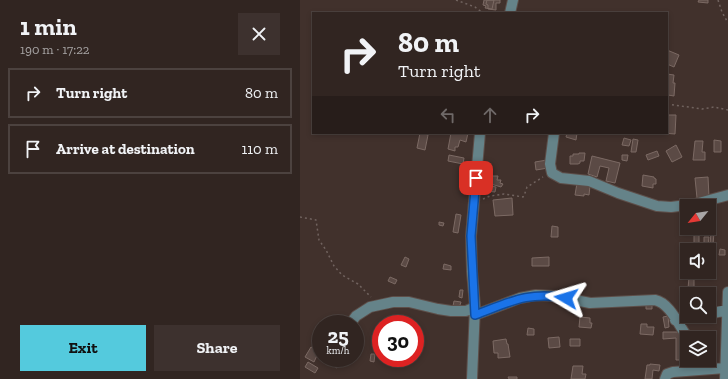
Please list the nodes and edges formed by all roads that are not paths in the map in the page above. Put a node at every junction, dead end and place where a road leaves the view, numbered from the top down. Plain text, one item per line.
1 (513, 0) edge
2 (510, 12) edge
3 (480, 134) edge
4 (554, 134) edge
5 (728, 195) edge
6 (728, 292) edge
7 (728, 306) edge
8 (716, 311) edge
9 (473, 312) junction
10 (357, 315) edge
11 (680, 319) edge
12 (675, 320) junction
13 (683, 331) edge
14 (714, 368) joint
15 (725, 368) junction
16 (472, 379) edge
17 (665, 379) edge
18 (725, 379) edge

1 - 2 street
3 - 9 street
4 - 5 street
6 - 7 street
7 - 8 street
7 - 15 street
9 - 10 street
9 - 12 street
9 - 16 street
11 - 12 street
12 - 13 street
14 - 15 street
14 - 17 street
15 - 18 street

